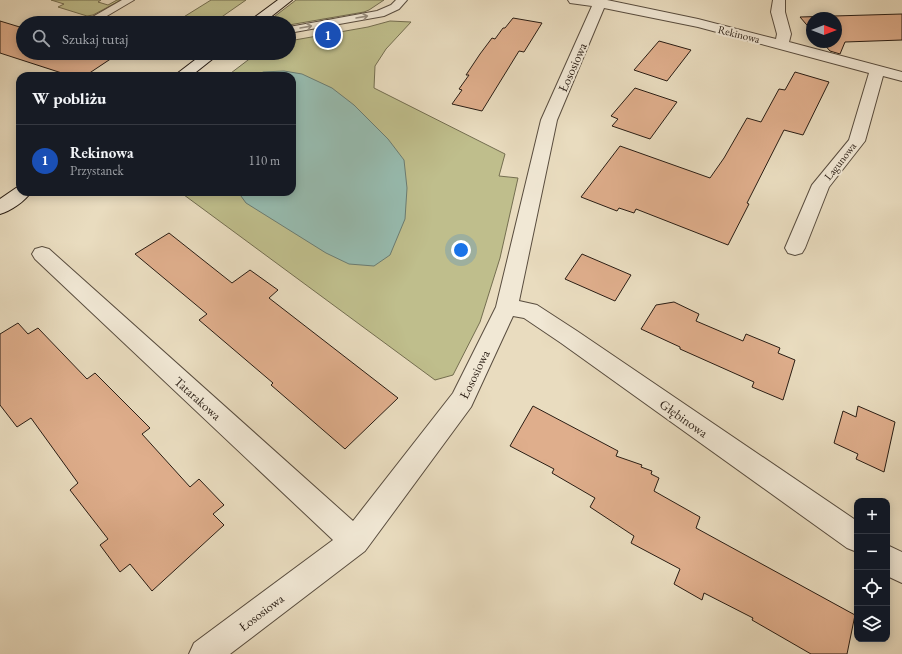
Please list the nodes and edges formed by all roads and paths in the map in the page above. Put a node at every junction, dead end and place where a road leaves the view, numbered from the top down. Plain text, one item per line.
1 (128, 0) edge
2 (286, 0) edge
3 (402, 0) edge
4 (574, 0) edge
5 (779, 0) edge
6 (601, 2) edge
7 (99, 16) edge
8 (264, 16) edge
9 (296, 29) edge
10 (781, 45) junction
11 (203, 60) edge
12 (877, 70) junction
13 (187, 72) edge
14 (902, 77) edge
15 (16, 196) edge
16 (0, 208) edge
17 (795, 248) dead end
18 (42, 254) dead end
19 (507, 307) junction
20 (854, 536) edge
21 (355, 541) junction
22 (890, 561) edge
23 (902, 569) edge
24 (205, 654) edge

1 - 7 lane
2 - 8 street
9 -> 3 lane
4 - 6 street, Rekinowa
5 - 10 street
6 - 10 street, Rekinowa
6 - 19 street, Łososiowa
10 - 12 street, Rekinowa
11 - 13 street
12 - 14 street, Rekinowa
12 - 17 street, Lagunowa
15 - 16 street
18 - 21 street, Tatarakowa
19 - 20 street, Głębinowa
19 - 21 street, Łososiowa
21 - 24 street, Łososiowa
22 - 23 street

